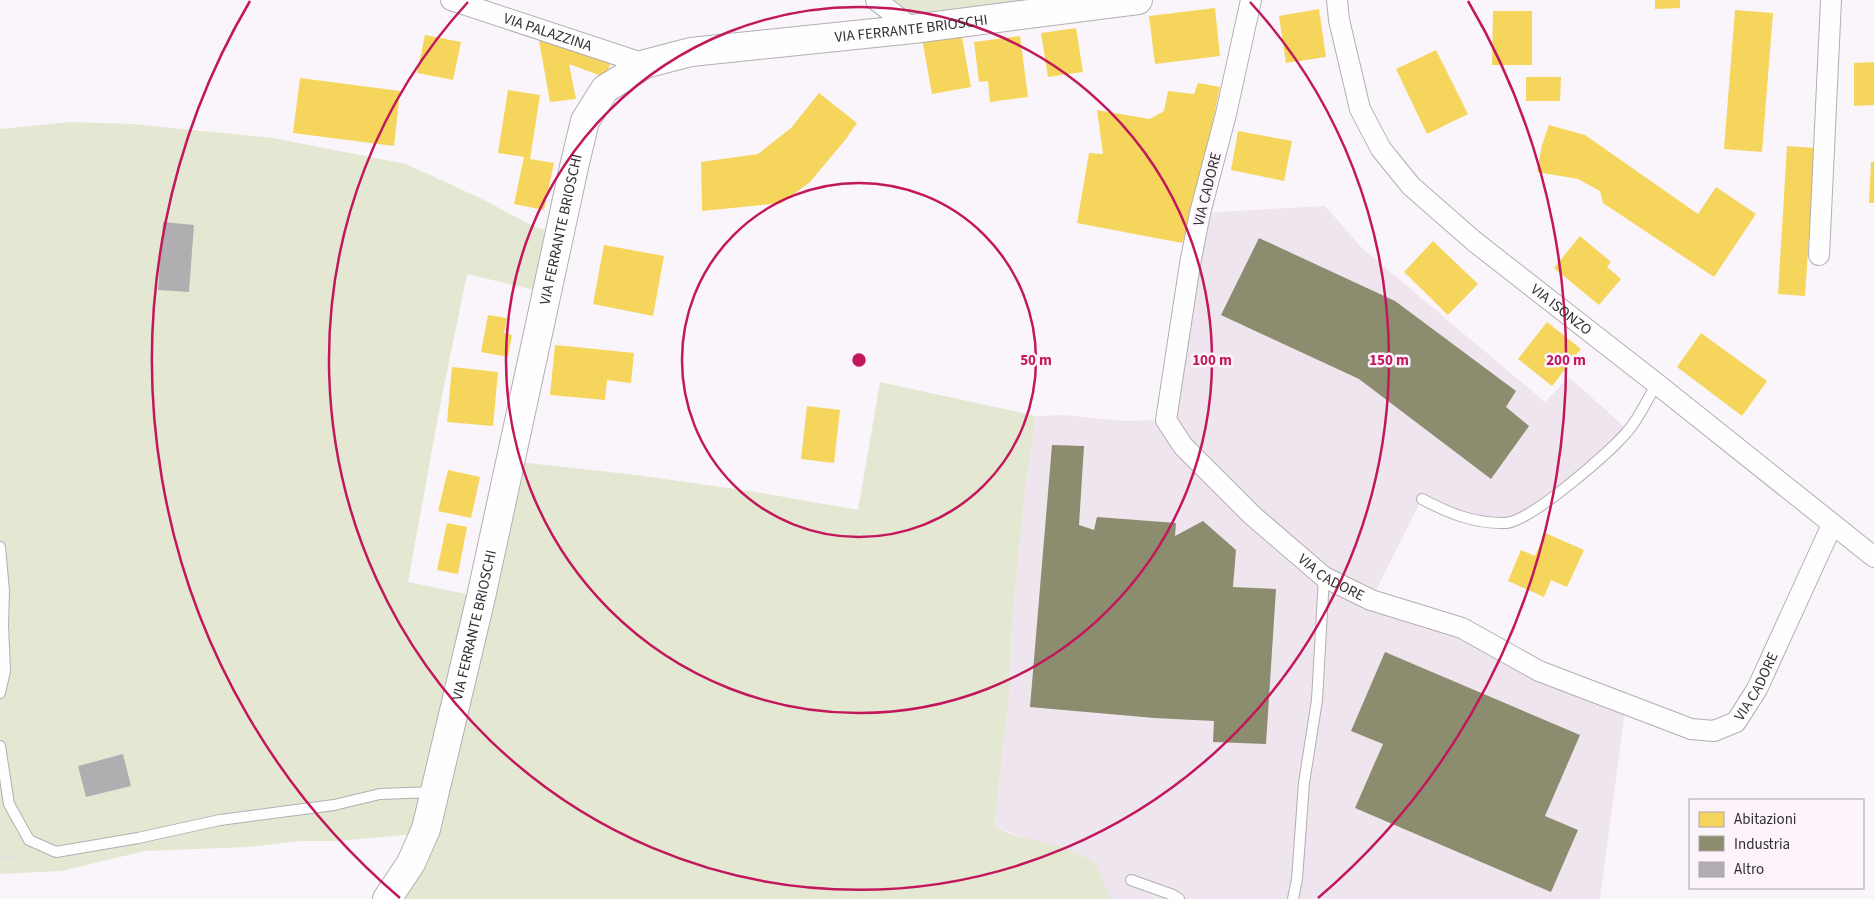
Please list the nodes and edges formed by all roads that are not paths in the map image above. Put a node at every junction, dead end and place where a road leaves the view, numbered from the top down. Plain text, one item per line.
1 (451, 0) edge
2 (876, 0) edge
3 (1138, 0) edge
4 (1251, 0) edge
5 (1337, 0) edge
6 (1831, 0) edge
7 (913, 29) junction
8 (645, 64) junction
9 (1819, 255) dead end
10 (1657, 384) junction
11 (1422, 499) dead end
12 (1832, 525) junction
13 (0, 547) edge
14 (1874, 557) edge
15 (1324, 577) junction
16 (0, 693) edge
17 (0, 746) edge
18 (435, 792) junction
19 (1131, 880) dead end
20 (387, 899) edge
21 (1179, 899) edge
22 (1293, 899) edge

1 - 8 street, VIA PALAZZINA
2 - 7 street
3 - 7 street, VIA FERRANTE BRIOSCHI
4 - 15 street, VIA CADORE
5 - 10 street, VIA ISONZO
6 - 9 street
7 - 8 street, VIA FERRANTE BRIOSCHI
8 - 18 street, VIA FERRANTE BRIOSCHI
10 - 11 lane
10 - 12 street, VIA ISONZO
12 - 14 street, VIA ISONZO
12 - 15 street, VIA CADORE
13 - 16 lane
15 - 22 lane
17 - 18 lane
18 - 20 street, VIA FERRANTE BRIOSCHI
19 - 21 lane

